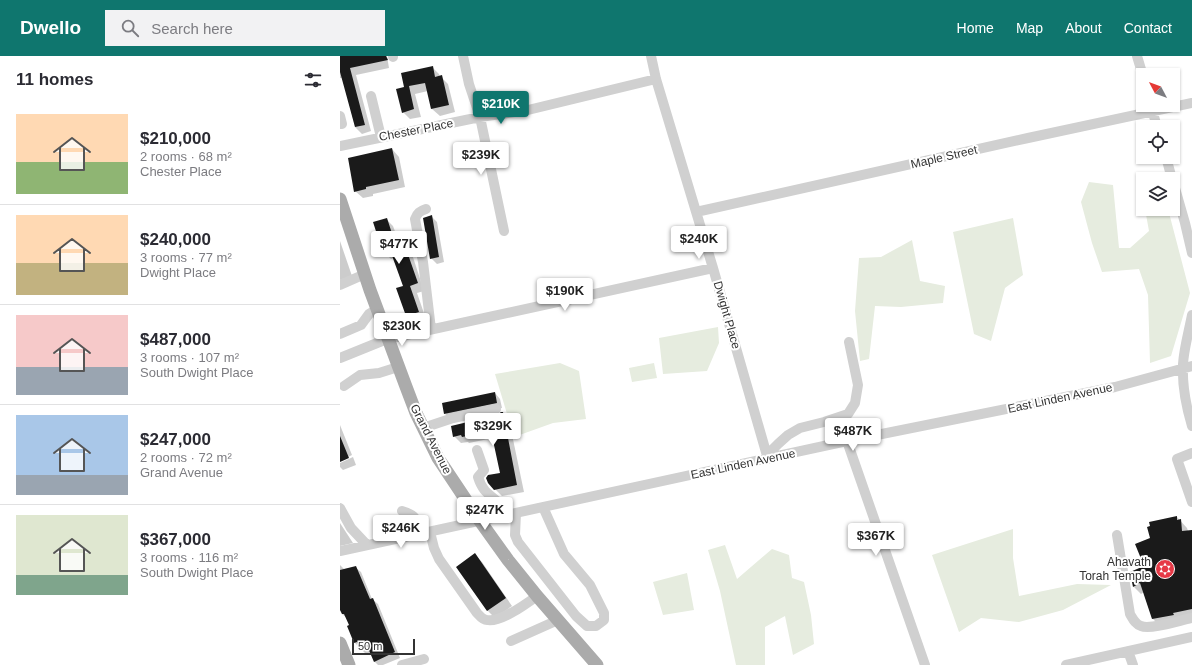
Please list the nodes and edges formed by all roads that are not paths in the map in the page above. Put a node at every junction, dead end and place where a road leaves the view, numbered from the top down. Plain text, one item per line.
1 (463, 56) edge
2 (651, 56) edge
3 (1137, 56) edge
4 (1141, 68) edge
5 (656, 79) junction
6 (371, 96) dead end
7 (1192, 103) edge
8 (1180, 104) edge
9 (1136, 112) edge
10 (340, 116) edge
11 (480, 117) junction
12 (340, 124) edge
13 (381, 137) junction
14 (340, 146) edge
15 (340, 199) edge
16 (1180, 205) edge
17 (426, 209) dead end
18 (696, 212) junction
19 (504, 231) dead end
20 (1192, 253) edge
21 (713, 268) junction
22 (365, 274) junction
23 (340, 285) edge
24 (377, 309) junction
25 (1192, 315) edge
26 (431, 329) junction
27 (340, 334) edge
28 (388, 339) junction
29 (849, 342) dead end
30 (340, 358) edge
31 (398, 367) junction
32 (1188, 367) edge
33 (344, 386) dead end
34 (496, 409) dead end
35 (1192, 426) edge
36 (423, 428) junction
37 (847, 442) junction
38 (477, 450) dead end
39 (1192, 453) edge
40 (768, 459) junction
41 (1192, 502) edge
42 (544, 507) junction
43 (340, 508) edge
44 (402, 511) dead end
45 (512, 514) junction
46 (480, 521) junction
47 (430, 532) junction
48 (418, 534) junction
49 (1117, 535) dead end
50 (367, 545) junction
51 (340, 551) edge
52 (537, 596) junction
53 (1192, 618) edge
54 (558, 620) junction
55 (1165, 624) junction
56 (1192, 637) edge
57 (511, 641) dead end
58 (1167, 642) junction
59 (340, 643) edge
60 (1128, 651) junction
61 (424, 658) dead end
62 (349, 665) edge
63 (402, 665) edge
64 (597, 665) edge
65 (925, 665) edge
66 (1066, 665) edge
67 (1134, 665) edge

1 - 11 street
2 - 5 street, Dwight Place
3 - 4 street
5 - 11 street, Chester Place
5 - 18 street, Dwight Place
6 - 13 street
7 - 8 street, Maple Street
9 - 18 street, Maple Street
10 - 12 street
11 - 13 street, Chester Place
11 - 19 street
13 - 14 street, Chester Place
15 - 22 main road, Grand Avenue
16 - 20 street
17 - 26 street
18 - 21 street, Dwight Place
21 - 26 street
21 - 40 street, Dwight Place
22 - 23 street
22 - 24 main road, Grand Avenue
24 - 27 street
24 - 28 main road, Grand Avenue
25 - 32 street
26 - 28 street
28 - 30 street
28 - 31 main road, Grand Avenue
29 - 40 street
31 - 33 street
31 - 36 main road, Grand Avenue
32 - 35 street
32 - 37 street, East Linden Avenue
34 - 36 street
36 - 46 main road, Grand Avenue
37 - 40 street, East Linden Avenue
37 - 65 street
38 - 45 street
39 - 41 street
40 - 42 street, East Linden Avenue
42 - 45 street, East Linden Avenue
42 - 45 street
43 - 50 street
44 - 48 street
45 - 46 street, East Linden Avenue
46 - 47 street, East Linden Avenue
46 - 52 main road, Grand Avenue
47 - 48 street, East Linden Avenue
47 - 52 street
48 - 50 street, East Linden Avenue
49 - 55 street
50 - 51 street, East Linden Avenue
52 - 54 main road, Grand Avenue
53 - 55 street
54 - 57 street
54 - 64 main road, Grand Avenue
55 - 58 street
56 - 58 street
58 - 60 street
59 - 62 main road
60 - 66 street
60 - 67 street
61 - 63 street

